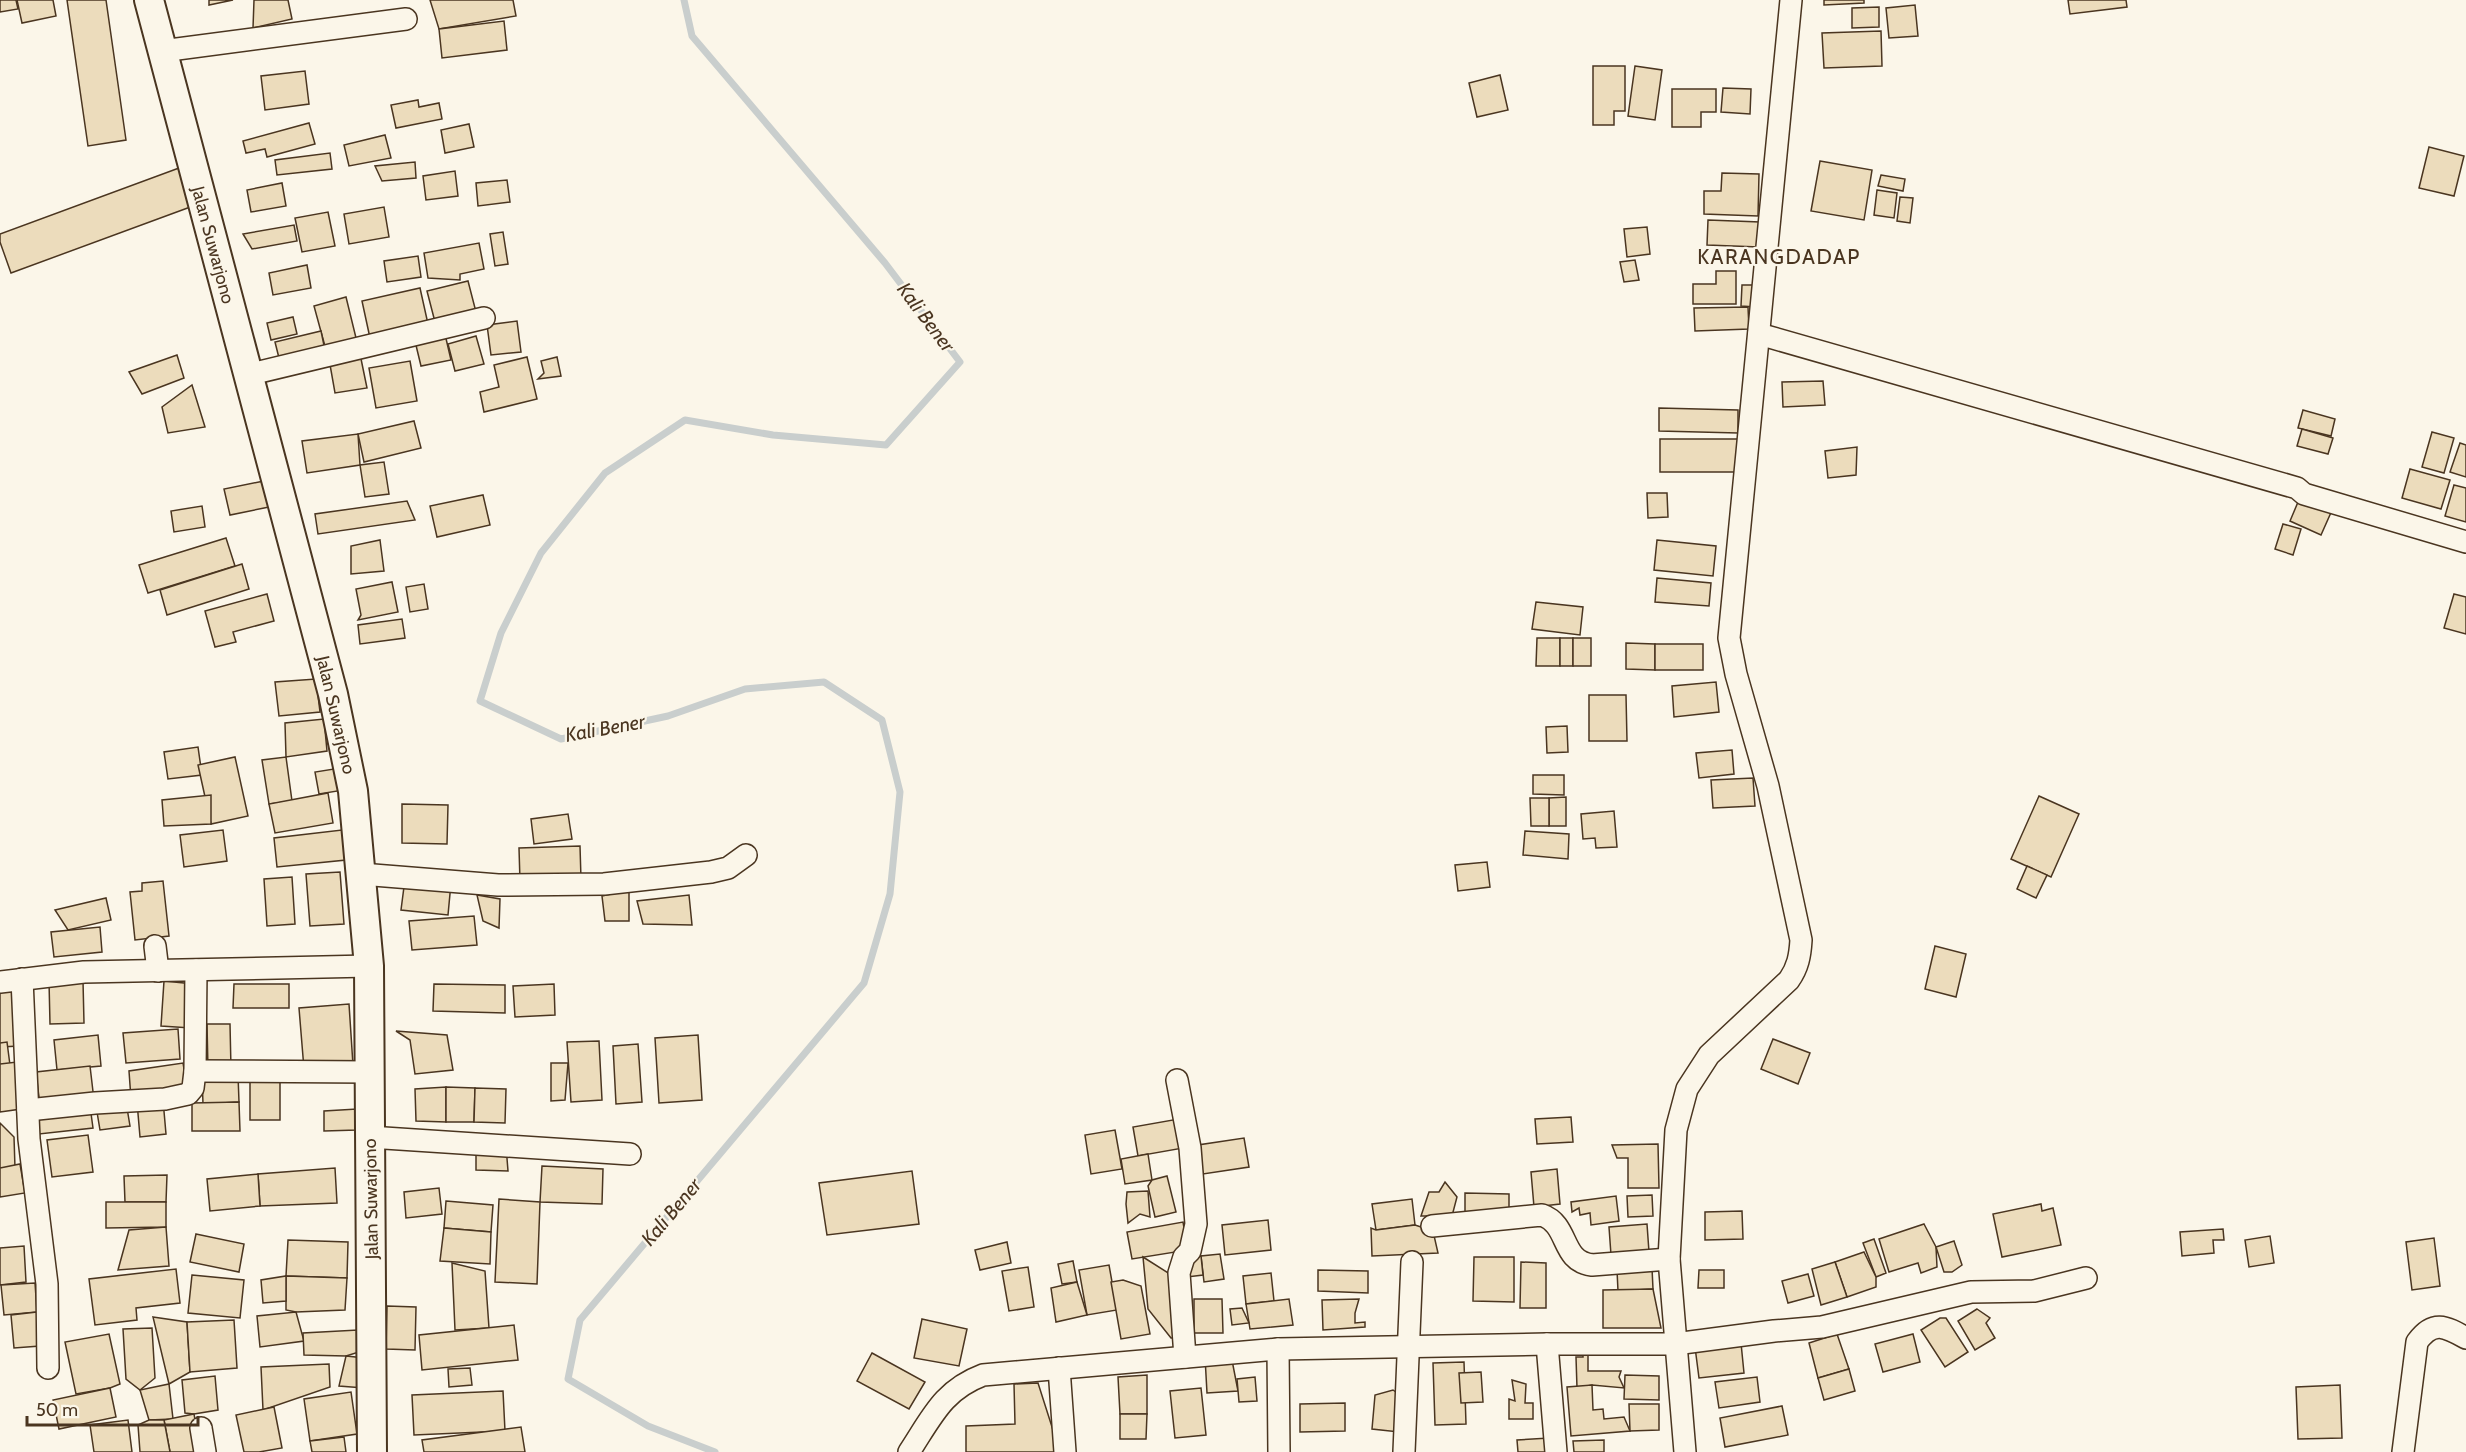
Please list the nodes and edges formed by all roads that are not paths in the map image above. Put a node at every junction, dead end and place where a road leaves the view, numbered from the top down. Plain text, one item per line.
1 (149, 0) edge
2 (1791, 0) edge
3 (406, 20) dead end
4 (162, 51) junction
5 (484, 318) dead end
6 (1760, 334) junction
7 (247, 375) junction
8 (2466, 542) edge
9 (746, 855) dead end
10 (361, 874) junction
11 (155, 946) dead end
12 (369, 966) junction
13 (196, 970) junction
14 (158, 971) junction
15 (22, 979) junction
16 (0, 982) edge
17 (195, 1071) junction
18 (369, 1072) junction
19 (1177, 1080) dead end
20 (28, 1110) junction
21 (369, 1137) junction
22 (630, 1154) dead end
23 (1432, 1226) dead end
24 (1669, 1259) junction
25 (1412, 1262) dead end
26 (2086, 1278) dead end
27 (2466, 1338) edge
28 (1547, 1344) junction
29 (1675, 1344) junction
30 (1408, 1347) junction
31 (1278, 1349) junction
32 (1185, 1357) junction
33 (48, 1368) dead end
34 (1059, 1368) junction
35 (201, 1428) dead end
36 (205, 1452) edge
37 (372, 1452) edge
38 (909, 1452) edge
39 (1065, 1452) edge
40 (1279, 1452) edge
41 (1404, 1452) edge
42 (1556, 1452) edge
43 (1685, 1452) edge
44 (2403, 1452) edge

1 - 4 street, Jalan Suwarjono
2 - 6 street
3 - 4 street
4 - 7 street, Jalan Suwarjono
5 - 7 street
6 - 8 street
6 - 24 street
7 - 10 street, Jalan Suwarjono
9 - 10 street
10 - 12 street, Jalan Suwarjono
11 - 14 street
12 - 13 street
12 - 18 street, Jalan Suwarjono
13 - 14 street
13 - 17 street
14 - 15 street
15 - 16 street
15 - 20 street
17 - 18 street
17 - 20 street
18 - 21 street, Jalan Suwarjono
19 - 32 street
20 - 33 street
21 - 22 street
21 - 37 street, Jalan Suwarjono
23 - 24 street
24 - 29 street
25 - 30 street
26 - 29 street
27 - 44 street
28 - 29 street
28 - 30 street
28 - 42 street
29 - 43 street
30 - 31 street
30 - 41 street
31 - 32 street
31 - 40 street
32 - 34 street
34 - 38 street
34 - 39 street
35 - 36 street

